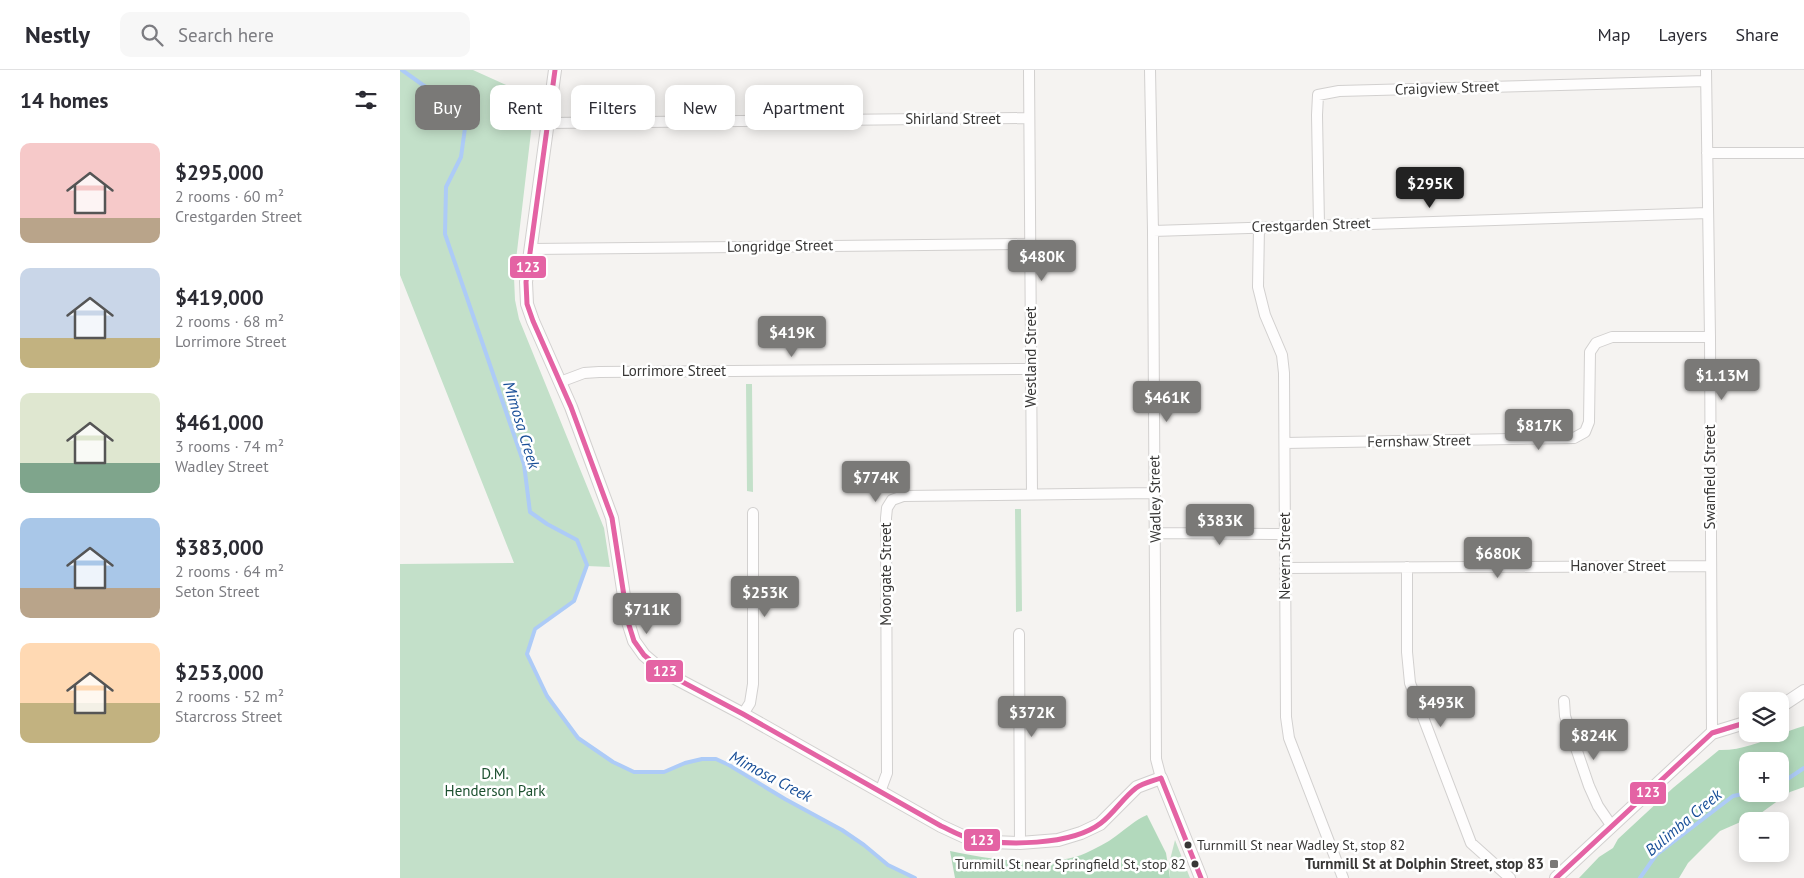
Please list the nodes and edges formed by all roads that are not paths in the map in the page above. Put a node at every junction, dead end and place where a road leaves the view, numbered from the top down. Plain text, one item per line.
1 (555, 70) edge
2 (1029, 70) edge
3 (1150, 70) edge
4 (1706, 70) edge
5 (1706, 81) junction
6 (553, 85) edge
7 (1029, 118) junction
8 (561, 123) edge
9 (547, 130) edge
10 (1708, 153) junction
11 (1804, 153) edge
12 (1708, 213) junction
13 (1319, 225) junction
14 (1259, 228) junction
15 (1153, 231) junction
16 (1030, 244) junction
17 (531, 248) junction
18 (1710, 336) junction
19 (1030, 369) junction
20 (560, 382) junction
21 (1285, 443) junction
22 (1154, 493) junction
23 (1032, 494) junction
24 (753, 513) dead end
25 (1156, 533) junction
26 (1284, 534) junction
27 (1710, 566) junction
28 (1407, 567) junction
29 (1285, 568) junction
30 (1019, 634) dead end
31 (1804, 691) edge
32 (1564, 701) dead end
33 (1789, 701) edge
34 (743, 714) junction
35 (1739, 725) edge
36 (1712, 733) junction
37 (1162, 778) junction
38 (880, 792) junction
39 (1612, 825) junction
40 (1020, 843) junction
41 (1201, 878) edge
42 (1343, 878) edge
43 (1510, 878) edge
44 (1556, 878) edge

1 - 6 street
2 - 7 street, Westland Street
3 - 15 street, Wadley Street
4 - 5 street, Swanfield Street
5 - 10 street, Swanfield Street
5 - 13 street, Craigview Street
7 - 8 street, Shirland Street
7 - 16 street, Westland Street
9 - 17 street
10 - 11 street
10 - 12 street, Swanfield Street
12 - 13 street, Crestgarden Street
12 - 18 street, Swanfield Street
13 - 14 street, Crestgarden Street
14 - 15 street, Crestgarden Street
14 - 21 street, Nevern Street
15 - 22 street, Wadley Street
16 - 17 street, Longridge Street
16 - 19 street, Westland Street
17 - 20 street
18 - 21 street, Fernshaw Street
18 - 27 street, Swanfield Street
19 - 20 street, Lorrimore Street
19 - 23 street, Westland Street
20 - 34 street
21 - 26 street, Nevern Street
22 - 23 street, Moorgate Street
22 - 25 street, Wadley Street
23 - 38 street, Moorgate Street
24 - 34 street
25 - 26 street
25 - 37 street, Wadley Street
26 - 29 street, Nevern Street
27 - 28 street, Hanover Street
27 - 36 street, Swanfield Street
28 - 29 street, Hanover Street
28 - 43 street
29 - 42 street, Nevern Street
30 - 40 street
31 - 33 street
32 - 39 street
34 - 38 street
35 - 36 street
36 - 39 street
37 - 40 street
37 - 41 street
38 - 40 street
39 - 44 street

